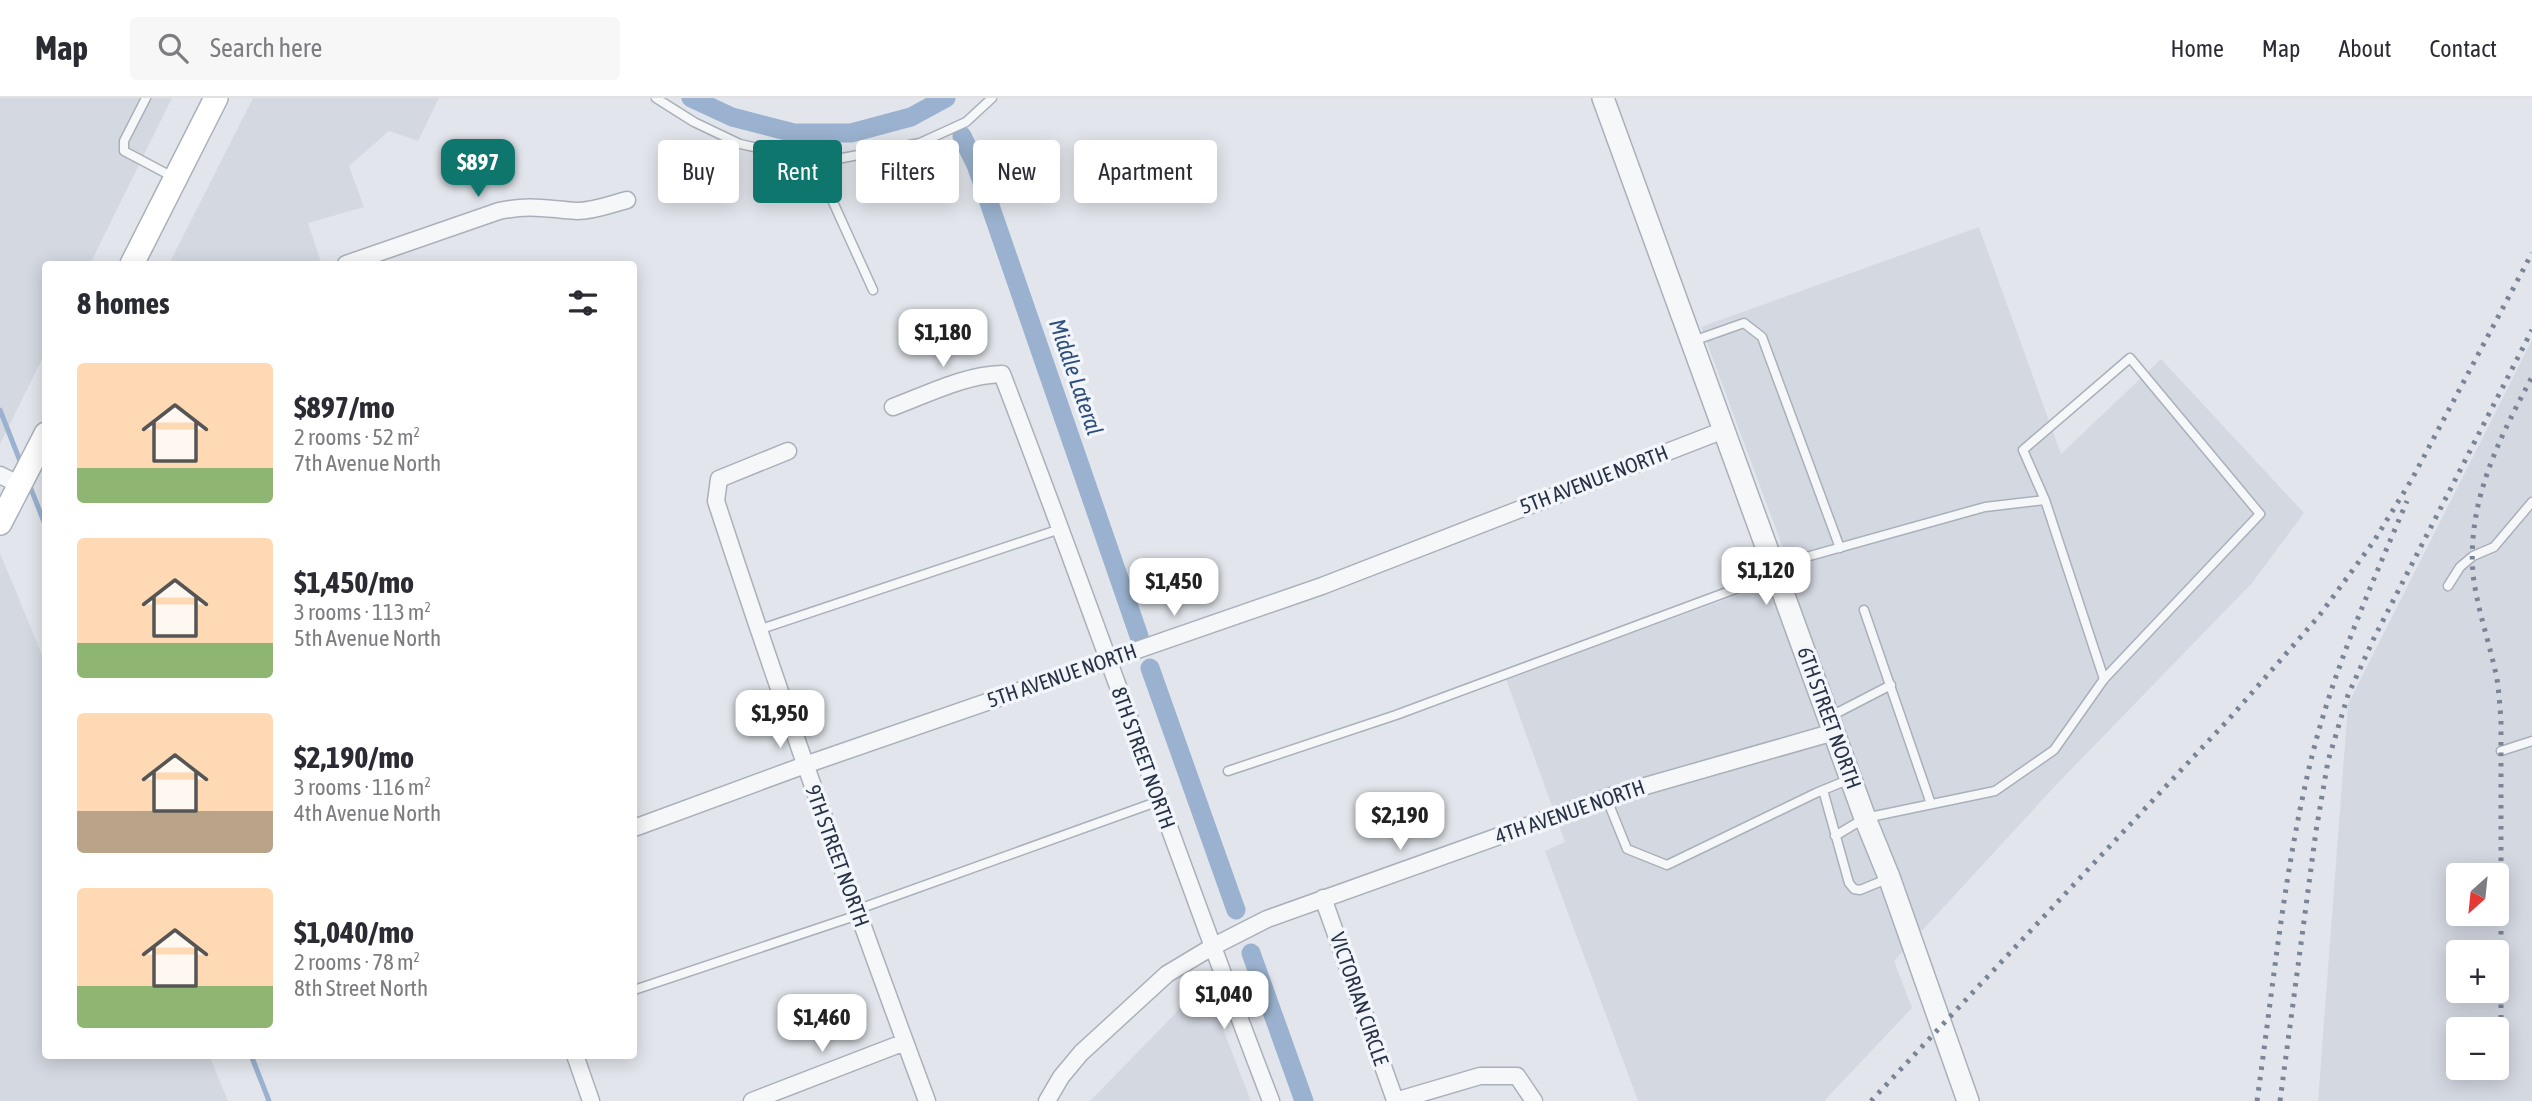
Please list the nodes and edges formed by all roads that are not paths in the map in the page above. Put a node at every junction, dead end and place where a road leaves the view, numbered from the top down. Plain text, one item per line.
1 (146, 98) edge
2 (216, 98) edge
3 (656, 98) edge
4 (992, 98) edge
5 (1603, 98) edge
6 (753, 147) edge
7 (842, 158) edge
8 (175, 178) junction
9 (627, 200) dead end
10 (833, 203) edge
11 (134, 261) edge
12 (355, 261) edge
13 (873, 290) dead end
14 (1692, 342) junction
15 (893, 407) dead end
16 (1724, 430) junction
17 (42, 448) edge
18 (788, 451) dead end
19 (10, 480) edge
20 (2045, 500) junction
21 (2532, 502) edge
22 (0, 523) edge
23 (1061, 528) junction
24 (1840, 548) junction
25 (1775, 570) junction
26 (2448, 586) dead end
27 (1864, 610) dead end
28 (758, 630) junction
29 (1108, 660) junction
30 (2104, 679) junction
31 (1891, 685) junction
32 (1831, 725) junction
33 (2532, 741) edge
34 (2501, 751) dead end
35 (805, 765) junction
36 (1228, 771) dead end
37 (1850, 779) junction
38 (1823, 790) junction
39 (1606, 797) junction
40 (1159, 801) junction
41 (1931, 804) junction
42 (1865, 818) junction
43 (637, 827) edge
44 (1835, 836) junction
45 (1889, 877) junction
46 (1324, 898) junction
47 (857, 912) junction
48 (1212, 947) junction
49 (637, 989) edge
50 (905, 1042) junction
51 (576, 1059) edge
52 (1395, 1100) edge
53 (591, 1101) edge
54 (752, 1101) edge
55 (927, 1101) edge
56 (1047, 1101) edge
57 (1271, 1101) edge
58 (1534, 1101) edge
59 (1968, 1101) edge

1 - 8 lane
2 - 8 main road
3 - 6 lane
4 - 7 lane
5 - 14 street, 6TH STREET NORTH
8 - 11 main road
9 - 12 street
10 - 13 lane
14 - 16 street, 6TH STREET NORTH
14 - 24 lane
15 - 23 street, 8TH STREET NORTH
16 - 25 street, 6TH STREET NORTH
16 - 29 street, 5TH AVENUE NORTH
17 - 19 main road
18 - 28 street, 9TH STREET NORTH
19 - 22 main road
20 - 24 lane
20 - 30 lane
20 - 30 lane
21 - 26 lane
23 - 28 lane
23 - 29 street, 8TH STREET NORTH
24 - 25 lane
25 - 32 street, 6TH STREET NORTH
25 - 36 lane
27 - 31 lane
28 - 35 street, 9TH STREET NORTH
29 - 35 street, 5TH AVENUE NORTH
29 - 40 street, 8TH STREET NORTH
30 - 41 lane
31 - 32 lane
31 - 41 lane
32 - 37 street, 6TH STREET NORTH
32 - 39 street, 4TH AVENUE NORTH
33 - 34 lane
35 - 43 street, 5TH AVENUE NORTH
35 - 47 street, 9TH STREET NORTH
37 - 38 lane
37 - 42 street, 6TH STREET NORTH
38 - 39 lane
38 - 44 lane
39 - 46 street, 4TH AVENUE NORTH
40 - 47 lane
40 - 48 street, 8TH STREET NORTH
41 - 42 lane
42 - 44 lane
42 - 45 street, 6TH STREET NORTH
44 - 45 lane
45 - 59 street, 6TH STREET NORTH
46 - 48 street, 4TH AVENUE NORTH
46 - 52 street, VICTORIAN CIRCLE
47 - 49 lane
47 - 50 street, 9TH STREET NORTH
48 - 56 street, 4TH AVENUE NORTH
48 - 57 street, 8TH STREET NORTH
50 - 54 street
50 - 55 street, 9TH STREET NORTH
51 - 53 street
52 - 58 street, VICTORIAN CIRCLE

